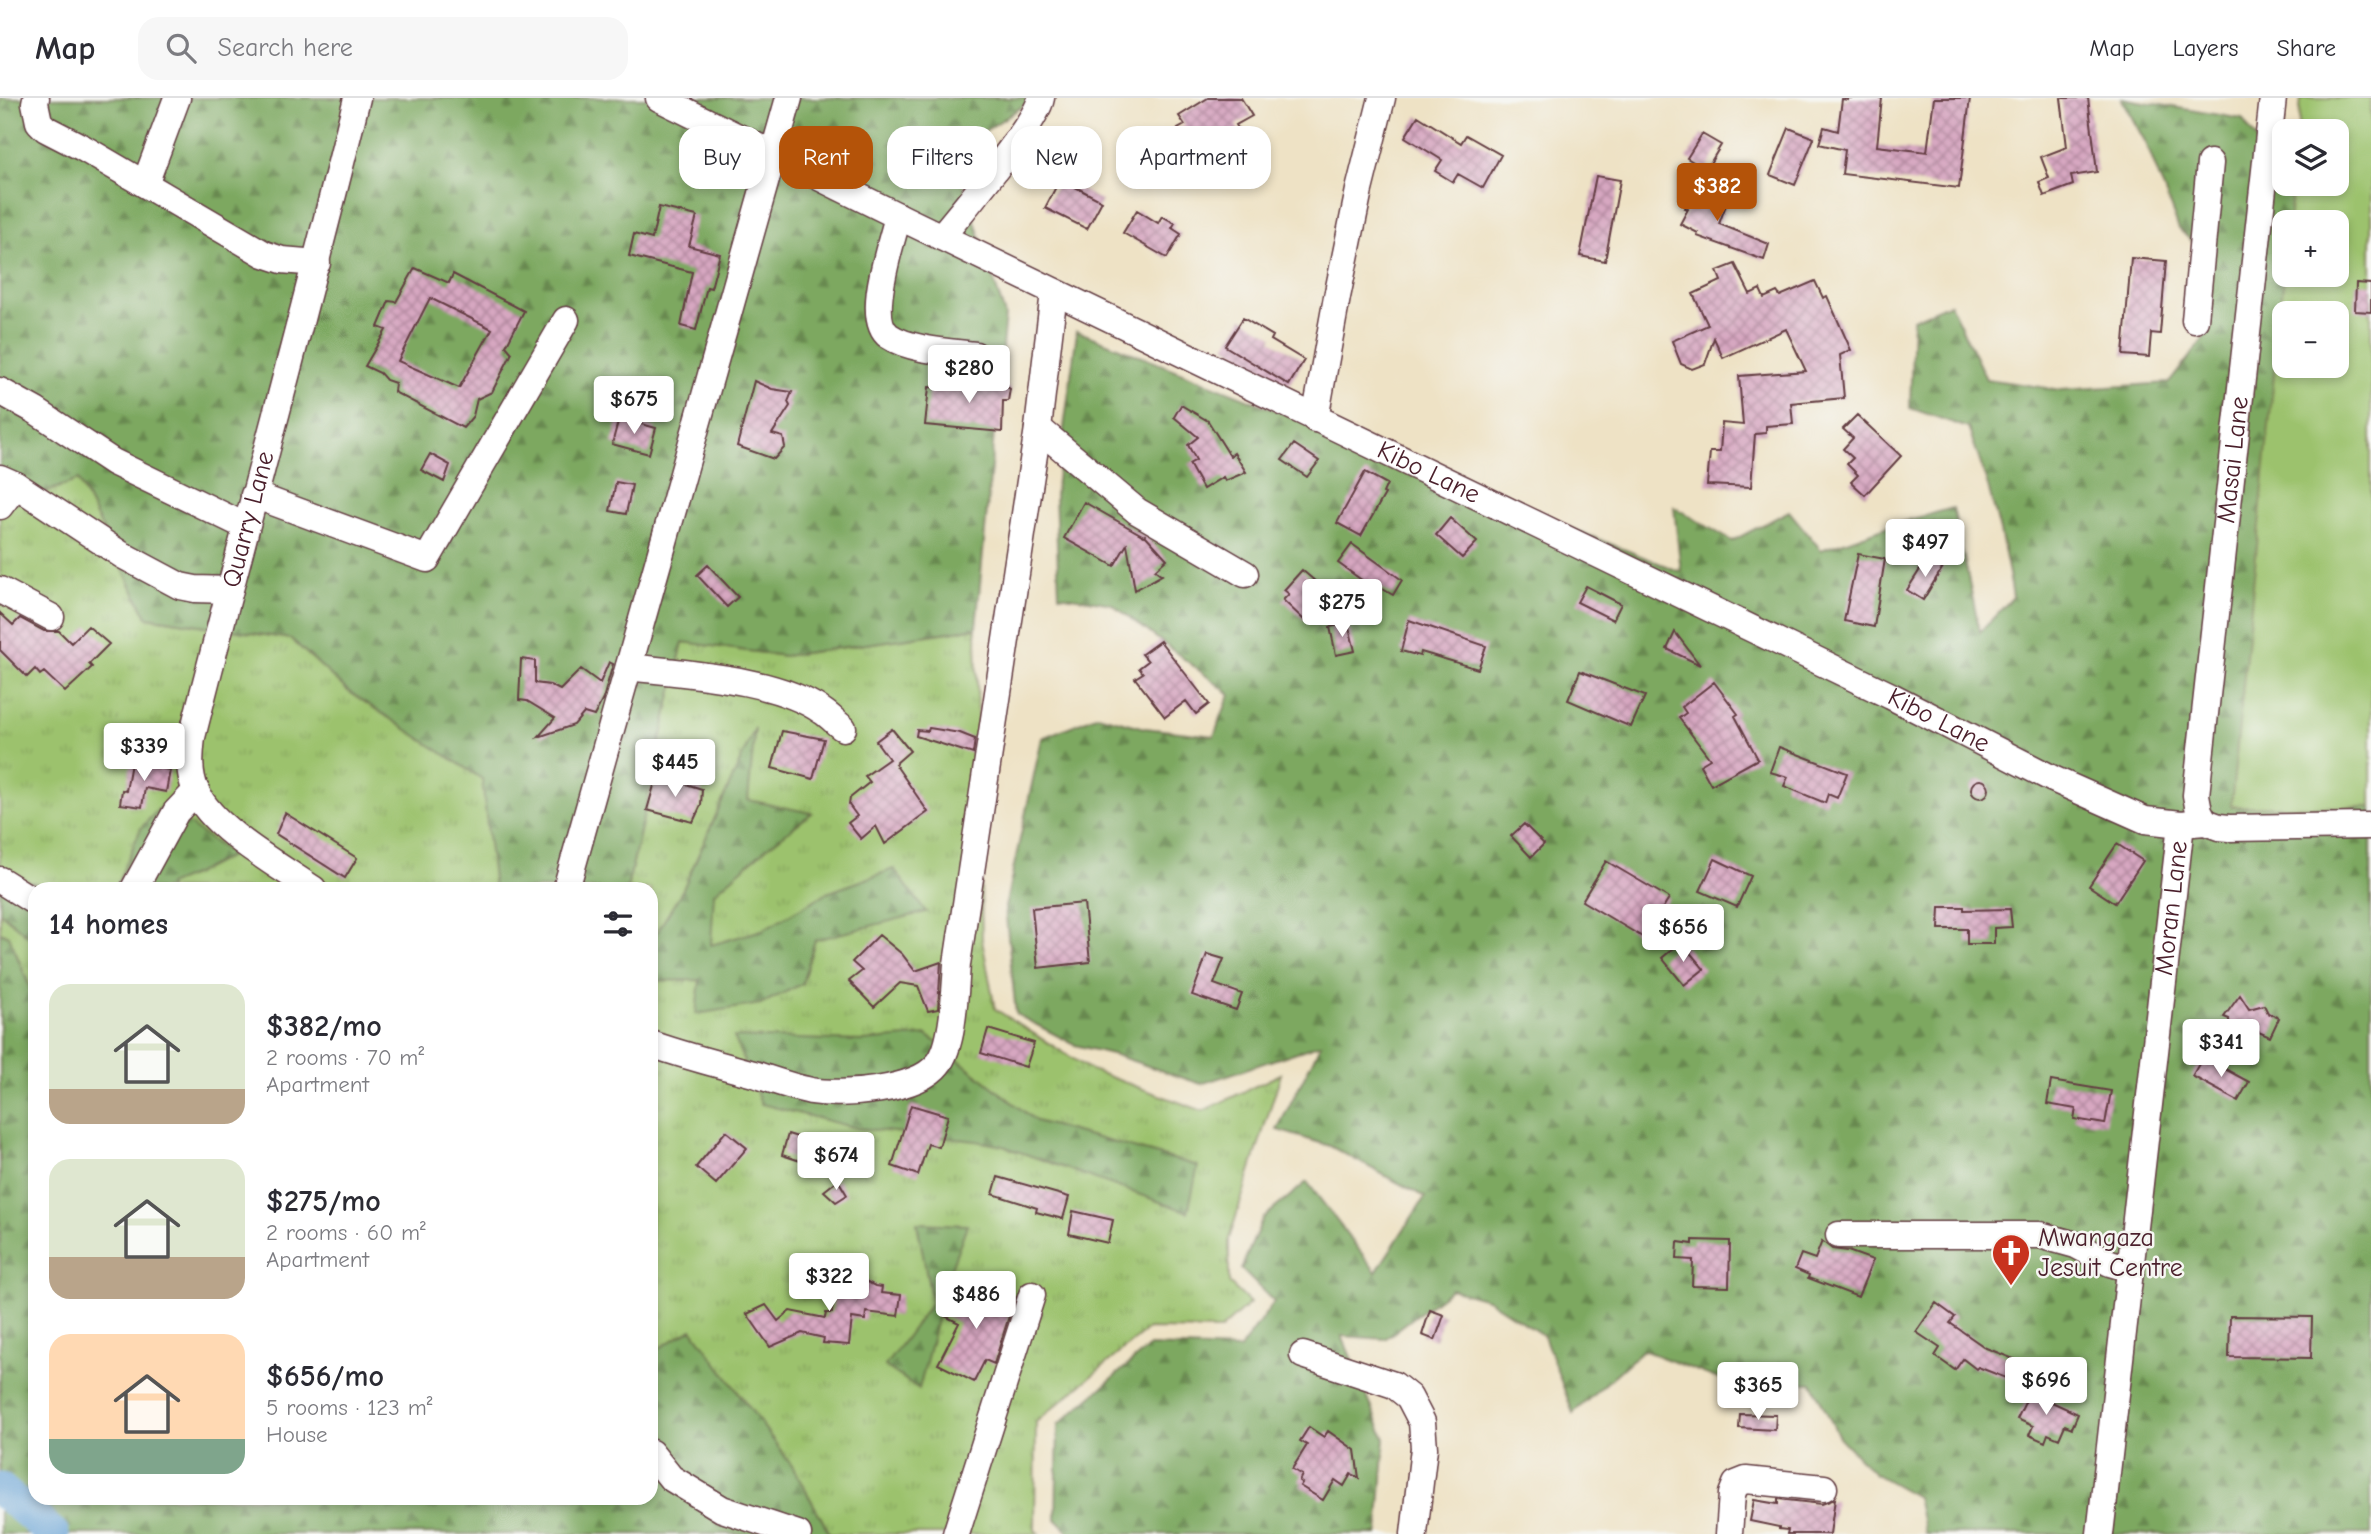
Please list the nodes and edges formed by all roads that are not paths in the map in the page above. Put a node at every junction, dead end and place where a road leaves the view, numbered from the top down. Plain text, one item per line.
1 (36, 98) edge
2 (177, 98) edge
3 (357, 98) edge
4 (660, 98) edge
5 (789, 98) edge
6 (1041, 98) edge
7 (1382, 98) edge
8 (2273, 98) edge
9 (773, 156) junction
10 (2210, 163) dead end
11 (145, 184) junction
12 (898, 216) junction
13 (942, 237) junction
14 (317, 263) junction
15 (1054, 292) junction
16 (566, 320) dead end
17 (2195, 320) dead end
18 (975, 355) dead end
19 (0, 391) edge
20 (1315, 419) junction
21 (1038, 428) junction
22 (5, 490) edge
23 (254, 495) junction
24 (245, 526) junction
25 (1245, 574) dead end
26 (0, 590) edge
27 (229, 590) junction
28 (51, 617) dead end
29 (629, 667) junction
30 (843, 728) dead end
31 (196, 791) junction
32 (2193, 823) junction
33 (2371, 826) edge
34 (0, 880) edge
35 (138, 882) edge
36 (303, 882) edge
37 (568, 882) edge
38 (28, 898) edge
39 (658, 1046) edge
40 (1839, 1235) dead end
41 (2131, 1269) junction
42 (1032, 1295) dead end
43 (1303, 1355) dead end
44 (658, 1462) edge
45 (1824, 1488) dead end
46 (798, 1534) edge
47 (956, 1534) edge
48 (1414, 1534) edge
49 (1730, 1534) edge
50 (2100, 1534) edge

1 - 11 street
2 - 11 street
3 - 14 street, Quarry Lane
4 - 9 street, Kibo Lane
5 - 9 street
6 - 13 street
7 - 20 street
8 - 32 street, Masai Lane
9 - 12 street, Kibo Lane
9 - 29 street
10 - 17 street
11 - 14 street
12 - 13 street, Kibo Lane
12 - 18 street
13 - 15 street, Kibo Lane
14 - 23 street, Quarry Lane
15 - 20 street, Kibo Lane
15 - 21 street
16 - 23 street
19 - 24 street
20 - 32 street, Kibo Lane
21 - 25 street
21 - 39 street
22 - 27 street
23 - 24 street, Quarry Lane
24 - 27 street, Quarry Lane
26 - 28 street
27 - 31 street, Quarry Lane
29 - 30 street
29 - 37 street
31 - 35 street
31 - 36 street, Quarry Lane
32 - 33 street, Kibo Lane
32 - 41 street, Moran Lane
34 - 38 street
40 - 41 street
41 - 50 street, Moran Lane
42 - 47 street
43 - 48 street
44 - 46 street
45 - 49 street

